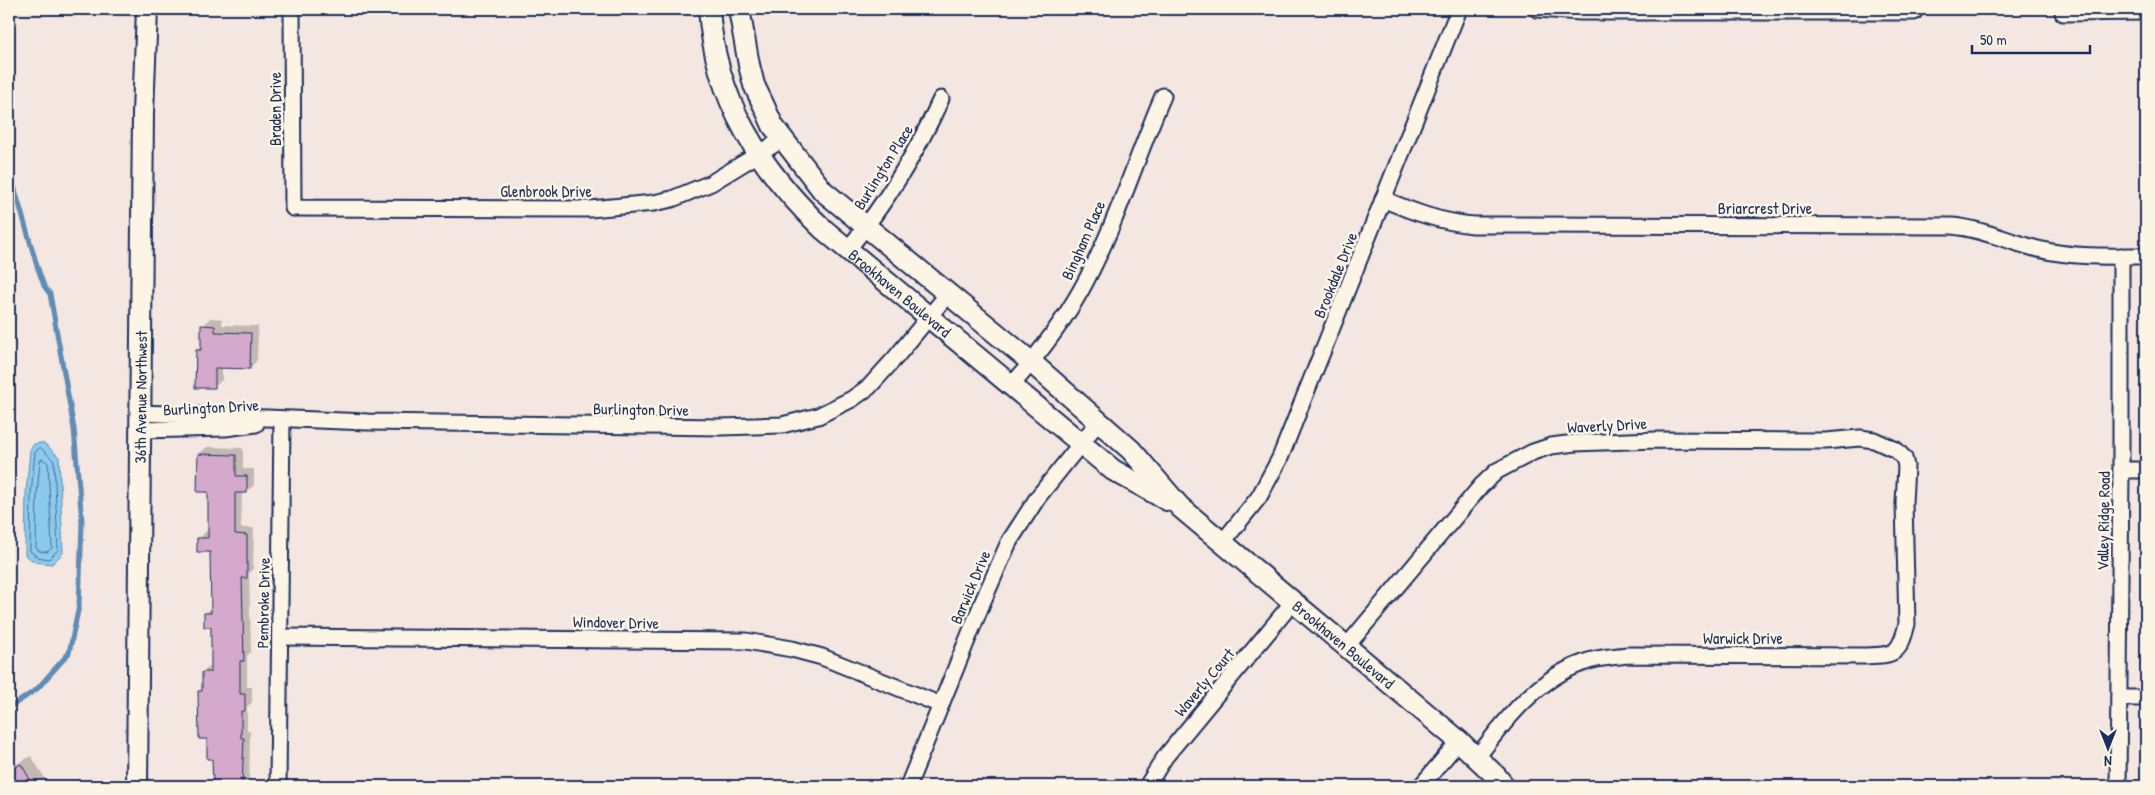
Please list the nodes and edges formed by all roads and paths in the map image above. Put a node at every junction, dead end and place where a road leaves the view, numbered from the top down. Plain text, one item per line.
1 (147, 9) edge
2 (292, 9) edge
3 (709, 9) edge
4 (739, 9) edge
5 (1459, 9) edge
6 (1537, 9) edge
7 (2124, 10) edge
8 (1914, 12) dead end
9 (2146, 12) edge
10 (2063, 14) dead end
11 (1163, 96) dead end
12 (941, 99) dead end
13 (783, 138) junction
14 (758, 155) junction
15 (1384, 199) junction
16 (293, 208) joint
17 (866, 226) junction
18 (848, 249) junction
19 (2121, 256) junction
20 (2146, 256) edge
21 (947, 295) junction
22 (929, 318) junction
23 (1031, 362) junction
24 (1012, 385) junction
25 (282, 420) junction
26 (141, 421) junction
27 (1099, 422) junction
28 (1081, 444) junction
29 (2121, 470) junction
30 (2146, 470) edge
31 (1904, 503) joint
32 (1180, 507) junction
33 (1222, 543) junction
34 (1292, 603) junction
35 (280, 637) junction
36 (1346, 647) junction
37 (2119, 698) junction
38 (2146, 698) edge
39 (941, 705) junction
40 (1459, 740) junction
41 (1478, 756) junction
42 (137, 786) edge
43 (278, 786) edge
44 (908, 786) edge
45 (1147, 786) edge
46 (1421, 786) edge
47 (1504, 786) edge
48 (2118, 786) edge

1 - 26 street, 36th Avenue Northwest
2 - 16 street, Braden Drive
3 - 14 street, Brookhaven Boulevard
4 - 13 street, Brookhaven Boulevard
5 - 15 street, Brookdale Drive
6 - 8 street
7 - 9 street
7 - 10 street
11 - 23 street, Bingham Place
12 - 17 street, Burlington Place
13 - 14 street, Glenbrook Drive
13 - 17 street, Brookhaven Boulevard
14 - 16 street, Glenbrook Drive
14 - 18 street, Brookhaven Boulevard
15 - 19 street, Briarcrest Drive
15 - 33 street, Brookdale Drive
17 - 18 street, Burlington Place
17 - 21 street, Brookhaven Boulevard
18 - 22 street, Brookhaven Boulevard
19 - 20 street, Briarcrest Drive
19 - 29 street, Valley Ridge Road
21 - 22 street, Burlington Drive
21 - 23 street, Brookhaven Boulevard
22 - 24 street, Brookhaven Boulevard
22 - 25 street, Burlington Drive
23 - 24 street, Bingham Place
23 - 27 street, Brookhaven Boulevard
24 - 28 street, Brookhaven Boulevard
25 - 26 street, Burlington Drive
25 - 35 street, Pembroke Drive
26 - 42 street, 36th Avenue Northwest
27 - 28 street, Barwick Drive
27 - 32 street, Brookhaven Boulevard
28 - 32 street, Brookhaven Boulevard
28 - 39 street, Barwick Drive
29 - 30 street
29 - 37 street, Valley Ridge Road
31 - 36 street, Waverly Drive
31 - 41 street, Warwick Drive
32 - 33 street, Brookhaven Boulevard
33 - 34 street, Brookhaven Boulevard
34 - 36 street, Brookhaven Boulevard
34 - 45 street, Waverly Court
35 - 39 street, Windover Drive
35 - 43 street, Pembroke Drive
36 - 40 street, Brookhaven Boulevard
37 - 38 street
37 - 48 street, Valley Ridge Road
39 - 44 street, Barwick Drive
40 - 41 street, Brookhaven Boulevard
40 - 46 street
41 - 47 street, Brookhaven Boulevard

